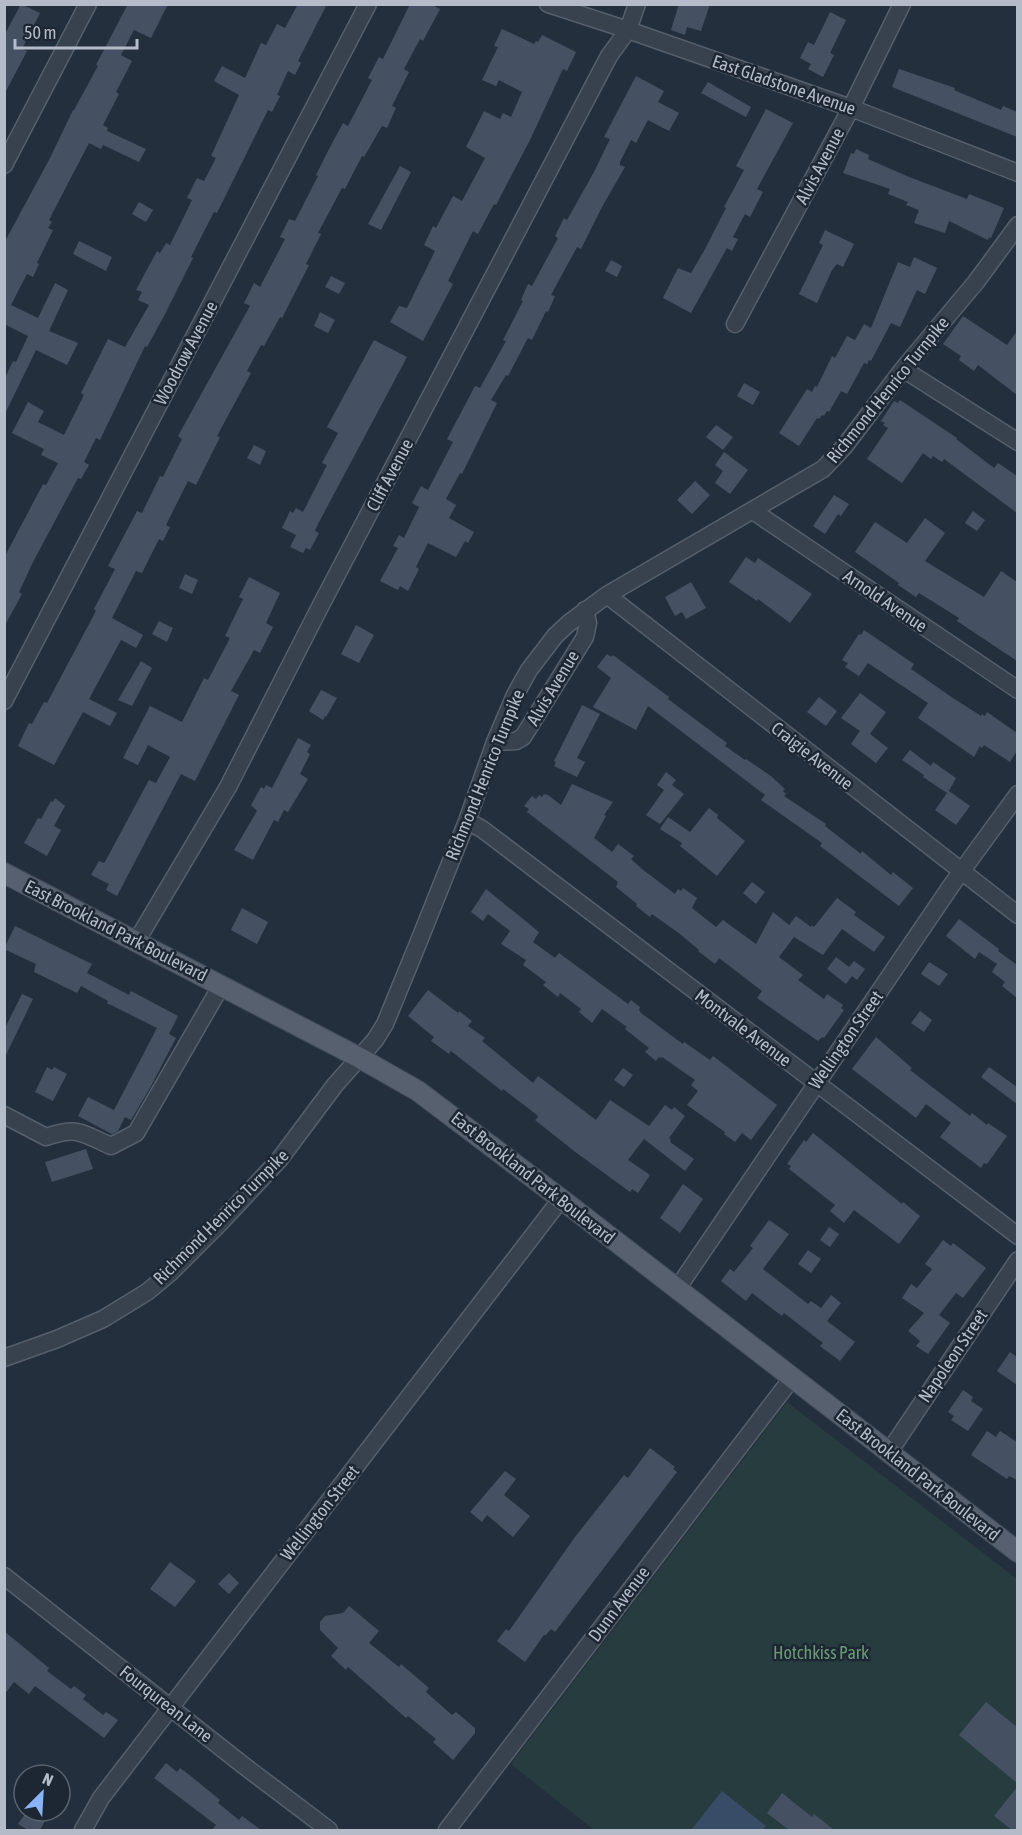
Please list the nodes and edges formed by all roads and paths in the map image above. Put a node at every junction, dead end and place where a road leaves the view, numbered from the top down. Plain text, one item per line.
1 (88, 4) edge
2 (369, 4) edge
3 (548, 4) edge
4 (637, 4) edge
5 (902, 4) edge
6 (628, 30) junction
7 (851, 108) junction
8 (4, 165) edge
9 (1017, 173) edge
10 (1017, 225) edge
11 (735, 324) dead end
12 (903, 369) junction
13 (1017, 442) edge
14 (753, 511) junction
15 (607, 595) junction
16 (585, 610) junction
17 (1017, 690) edge
18 (4, 701) edge
19 (495, 742) junction
20 (1017, 794) edge
21 (467, 821) junction
22 (4, 873) edge
23 (961, 873) junction
24 (1017, 915) edge
25 (136, 942) junction
26 (221, 986) junction
27 (360, 1058) junction
28 (816, 1083) junction
29 (4, 1115) edge
30 (561, 1199) junction
31 (1017, 1236) edge
32 (1017, 1260) edge
33 (677, 1289) junction
34 (4, 1358) edge
35 (792, 1378) junction
36 (889, 1452) junction
37 (1017, 1552) edge
38 (4, 1575) edge
39 (170, 1707) junction
40 (83, 1830) edge
41 (329, 1830) edge
42 (447, 1830) edge

1 - 8 street
2 - 18 street, Woodrow Avenue
3 - 6 street, East Gladstone Avenue
4 - 6 street, Cliff Avenue
5 - 7 street, Alvis Avenue
6 - 7 street, East Gladstone Avenue
6 - 25 street, Cliff Avenue
7 - 9 street, East Gladstone Avenue
7 - 11 street, Alvis Avenue
10 - 12 street, Richmond Henrico Turnpike
12 - 13 street
12 - 14 street, Richmond Henrico Turnpike
14 - 15 street, Richmond Henrico Turnpike
14 - 17 street, Arnold Avenue
15 - 16 street, Richmond Henrico Turnpike
15 - 23 street, Craigie Avenue
16 - 19 street, Richmond Henrico Turnpike
16 - 19 street, Alvis Avenue
19 - 21 street, Richmond Henrico Turnpike
20 - 23 street, Wellington Street
21 - 27 street, Richmond Henrico Turnpike
21 - 28 street, Montvale Avenue
22 - 25 main road, East Brookland Park Boulevard
23 - 24 street, Craigie Avenue
23 - 28 street, Wellington Street
25 - 26 main road, East Brookland Park Boulevard
26 - 27 main road, East Brookland Park Boulevard
26 - 29 street
27 - 30 main road, East Brookland Park Boulevard
27 - 34 street, Richmond Henrico Turnpike
28 - 31 street, Montvale Avenue
28 - 33 street, Wellington Street
30 - 33 main road, East Brookland Park Boulevard
30 - 39 street, Wellington Street
32 - 36 street, Napoleon Street
33 - 35 main road, East Brookland Park Boulevard
35 - 36 main road, East Brookland Park Boulevard
35 - 42 street, Dunn Avenue
36 - 37 main road, East Brookland Park Boulevard
38 - 39 street, Fourqurean Lane
39 - 40 street, Wellington Street
39 - 41 street, Fourqurean Lane

